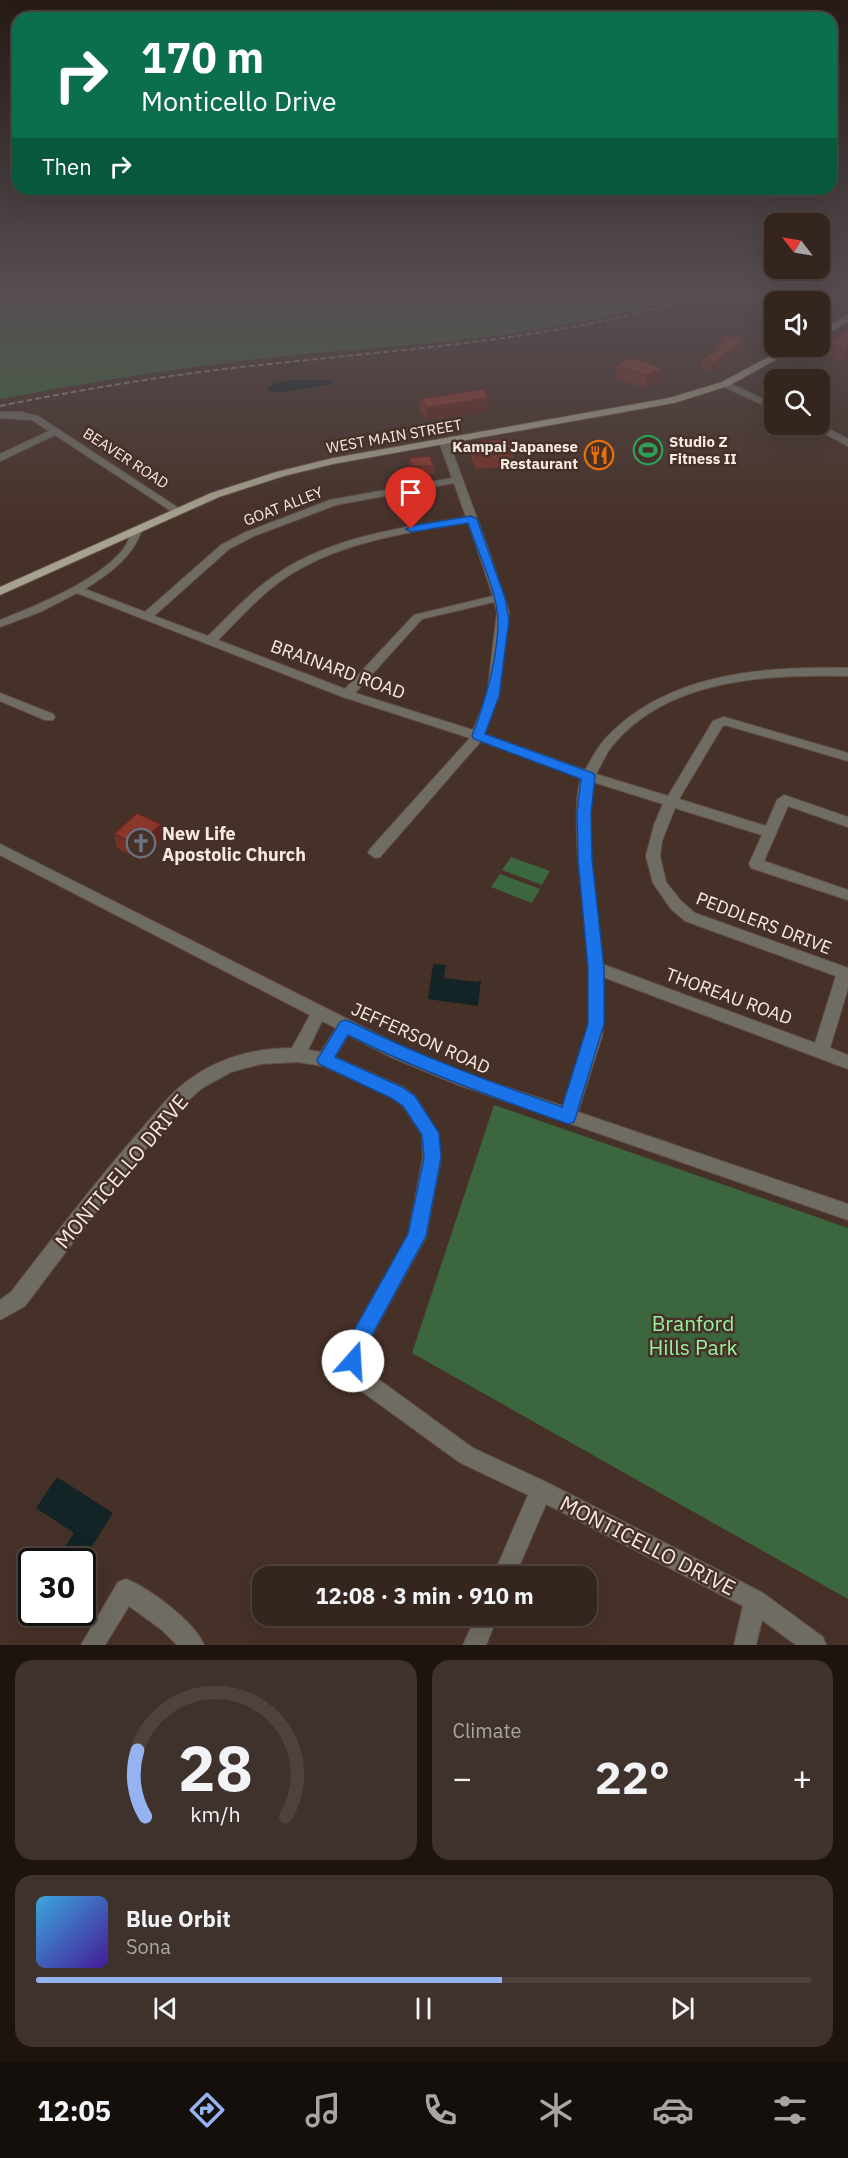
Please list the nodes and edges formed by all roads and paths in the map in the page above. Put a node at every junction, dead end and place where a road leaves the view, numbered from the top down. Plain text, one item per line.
1 (746, 373) edge
2 (725, 384) junction
3 (764, 402) edge
4 (0, 415) edge
5 (56, 431) junction
6 (830, 434) edge
7 (444, 442) junction
8 (848, 443) edge
9 (0, 458) edge
10 (457, 480) junction
11 (178, 511) junction
12 (471, 519) junction
13 (137, 530) junction
14 (78, 590) junction
15 (0, 591) edge
16 (500, 598) junction
17 (147, 616) junction
18 (0, 624) edge
19 (211, 640) junction
20 (848, 672) edge
21 (347, 694) junction
22 (0, 697) edge
23 (49, 717) dead end
24 (478, 736) junction
25 (848, 757) edge
26 (588, 776) junction
27 (672, 801) junction
28 (848, 822) edge
29 (769, 832) junction
30 (0, 849) edge
31 (375, 853) dead end
32 (848, 895) edge
33 (596, 968) junction
34 (847, 974) edge
35 (319, 1012) junction
36 (345, 1026) junction
37 (821, 1052) junction
38 (297, 1055) junction
39 (325, 1060) junction
40 (848, 1062) edge
41 (568, 1116) junction
42 (848, 1212) edge
43 (0, 1311) edge
44 (541, 1490) junction
45 (508, 1566) edge
46 (755, 1601) junction
47 (483, 1626) edge
48 (92, 1645) edge
49 (193, 1645) edge
50 (474, 1645) edge
51 (744, 1645) edge
52 (815, 1645) edge

1 - 2 main road, WEST MAIN STREET
2 - 3 street
2 - 7 main road, WEST MAIN STREET
4 - 5 street, BEAVER ROAD
5 - 9 street, BEAVER ROAD
5 - 11 street, BEAVER ROAD
6 - 8 street
7 - 10 street
7 - 11 main road, WEST MAIN STREET
10 - 12 street
10 - 17 street, GOAT ALLEY
11 - 13 main road, WEST MAIN STREET
12 - 16 street
12 - 19 street
13 - 14 street
13 - 15 main road, WEST MAIN STREET
14 - 17 street, BRAINARD ROAD
14 - 18 street
16 - 21 street
16 - 24 street
17 - 19 street, BRAINARD ROAD
19 - 21 street, BRAINARD ROAD
20 - 26 street
21 - 24 street, BRAINARD ROAD
22 - 23 street
24 - 26 street, BRAINARD ROAD
24 - 31 street
25 - 27 street, PEDDLERS DRIVE
26 - 27 street
26 - 33 street
27 - 29 street
27 - 34 street, PEDDLERS DRIVE
28 - 29 street
29 - 32 street
30 - 35 street, JEFFERSON ROAD
33 - 37 street, THOREAU ROAD
33 - 41 street
34 - 37 street
35 - 36 street, JEFFERSON ROAD
35 - 38 street
36 - 39 street
36 - 41 street, JEFFERSON ROAD
37 - 40 street, THOREAU ROAD
38 - 39 street, MONTICELLO DRIVE
38 - 43 street, MONTICELLO DRIVE
39 - 44 street, MONTICELLO DRIVE
41 - 42 street, JEFFERSON ROAD
44 - 45 street, MONTICELLO DRIVE
44 - 46 street, MONTICELLO DRIVE
46 - 51 street, MONTICELLO DRIVE
46 - 52 street, MONTICELLO DRIVE
47 - 50 street
48 - 49 street

